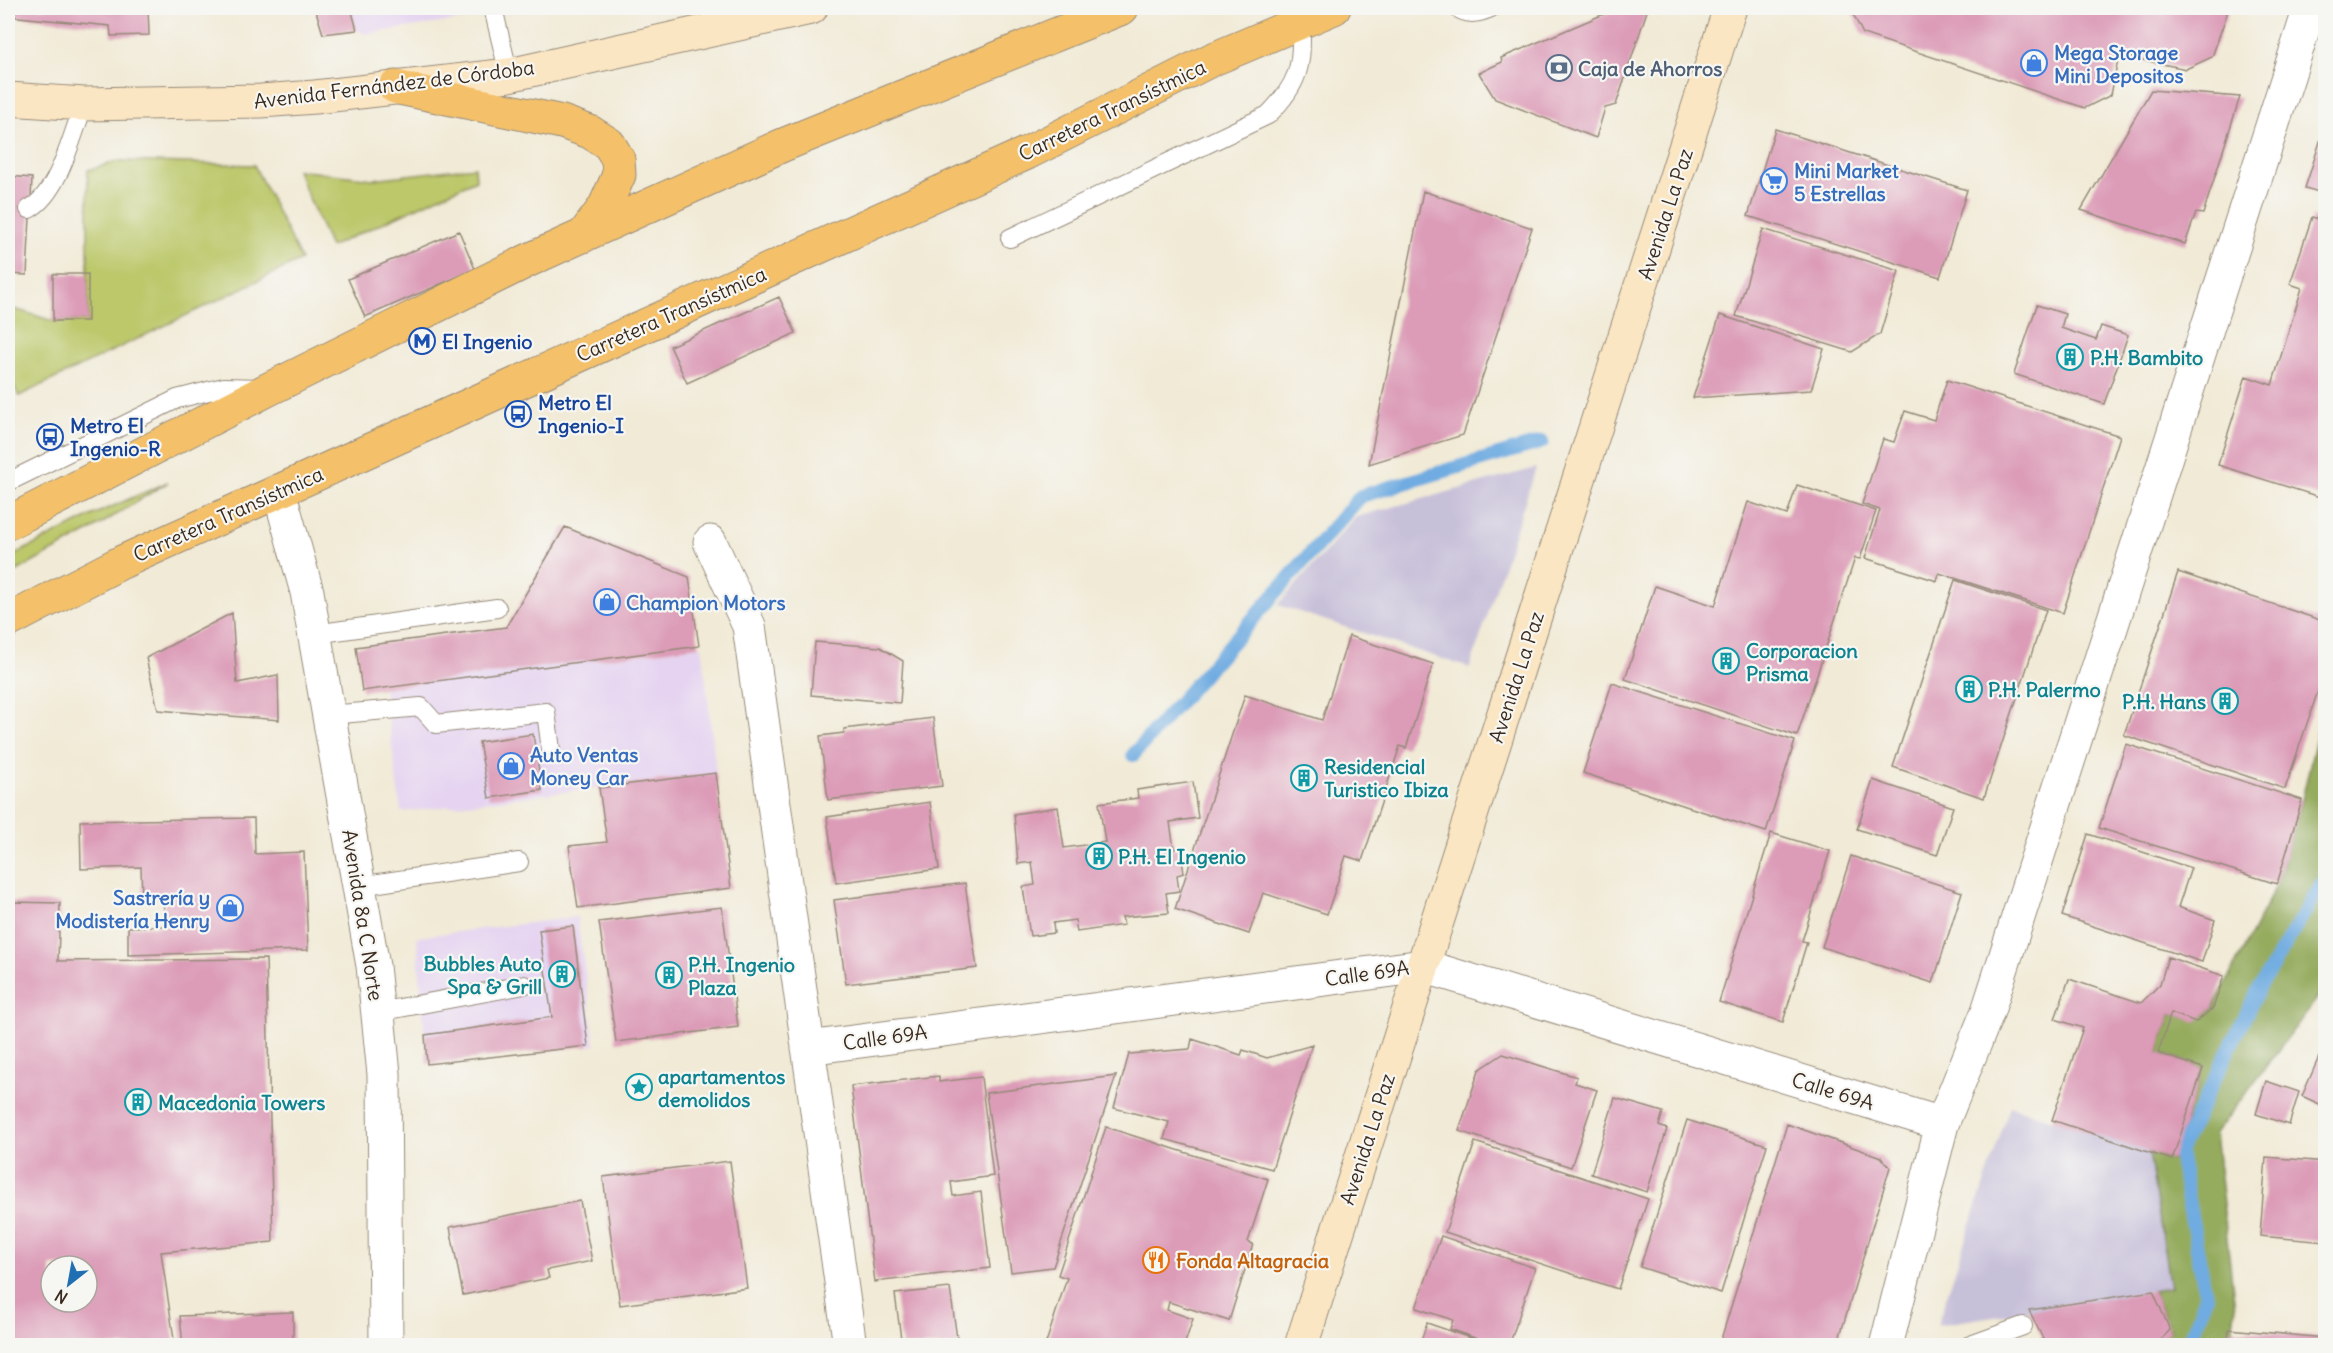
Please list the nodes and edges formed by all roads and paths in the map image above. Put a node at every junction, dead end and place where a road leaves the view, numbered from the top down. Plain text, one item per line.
1 (493, 8) edge
2 (811, 8) edge
3 (1122, 8) edge
4 (1334, 8) edge
5 (1457, 8) edge
6 (1491, 8) edge
7 (1730, 8) edge
8 (2310, 8) edge
9 (1300, 22) junction
10 (509, 75) junction
11 (395, 87) junction
12 (8, 99) edge
13 (84, 104) junction
14 (29, 209) dead end
15 (583, 237) junction
16 (1010, 238) dead end
17 (269, 389) junction
18 (8, 482) edge
19 (279, 491) junction
20 (8, 523) edge
21 (710, 542) dead end
22 (497, 608) dead end
23 (8, 621) edge
24 (315, 634) junction
25 (329, 715) junction
26 (551, 750) dead end
27 (519, 862) dead end
28 (359, 886) junction
29 (1423, 966) junction
30 (524, 985) dead end
31 (378, 1012) junction
32 (808, 1048) junction
33 (1942, 1124) junction
34 (2023, 1326) dead end
35 (386, 1346) edge
36 (849, 1346) edge
37 (1301, 1346) edge
38 (1886, 1346) edge
39 (1968, 1346) edge

1 - 10 lane
2 - 10 main road, Avenida Fernández de Córdoba
3 - 15 main road
4 - 9 main road, Carretera Transístmica
5 - 6 lane
7 - 29 main road, Avenida La Paz
8 - 33 street
9 - 16 lane
9 - 19 main road, Carretera Transístmica
10 - 11 main road, Avenida Fernández de Córdoba
11 - 13 main road, Avenida Fernández de Córdoba
11 - 15 main road
12 - 13 main road, Avenida Fernández de Córdoba
13 - 14 lane
15 - 17 main road
17 - 18 lane
17 - 20 main road
19 - 23 main road, Carretera Transístmica
19 - 24 street, Avenida 8a C Norte
21 - 32 street
22 - 24 lane
24 - 25 street, Avenida 8a C Norte
25 - 26 lane
25 - 28 street, Avenida 8a C Norte
27 - 28 lane
28 - 31 street, Avenida 8a C Norte
29 - 32 street, Calle 69A
29 - 33 street, Calle 69A
29 - 37 main road, Avenida La Paz
30 - 31 lane
31 - 35 street, Avenida 8a C Norte
32 - 36 street
33 - 38 street
34 - 39 lane

